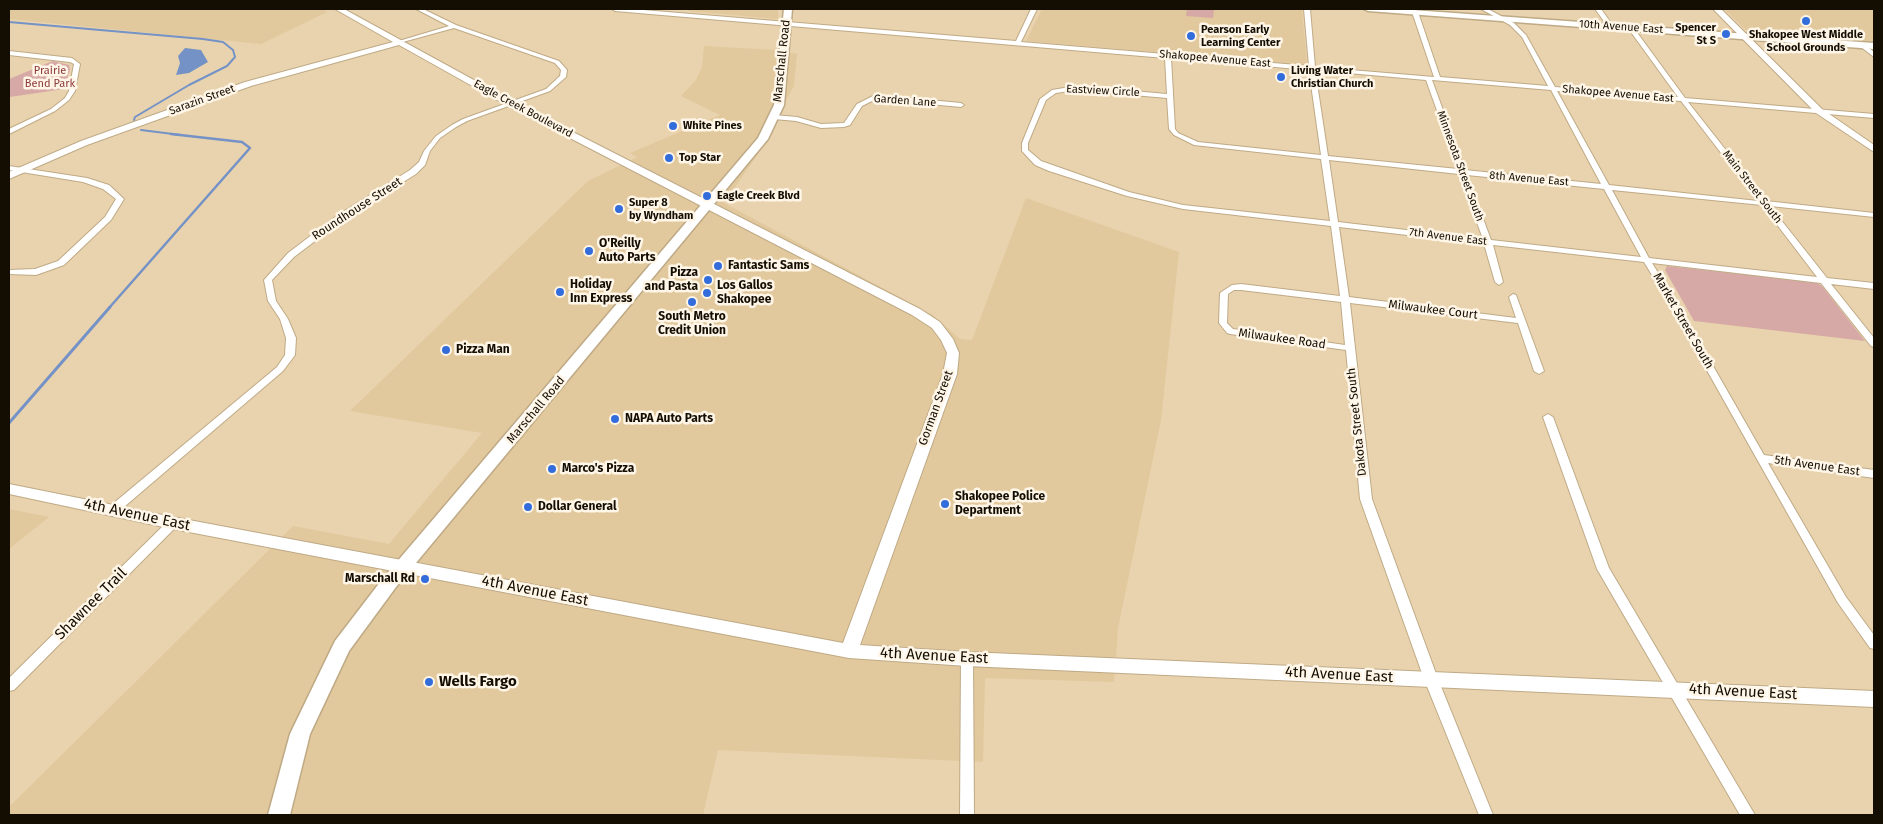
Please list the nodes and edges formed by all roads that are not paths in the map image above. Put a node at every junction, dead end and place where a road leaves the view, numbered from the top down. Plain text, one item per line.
1 (339, 9) edge
2 (419, 9) edge
3 (615, 9) edge
4 (788, 9) edge
5 (1034, 9) edge
6 (1307, 9) edge
7 (1368, 9) edge
8 (1484, 9) edge
9 (1598, 9) edge
10 (1716, 9) edge
11 (644, 10) edge
12 (1415, 12) junction
13 (1502, 19) junction
14 (787, 23) junction
15 (454, 26) junction
16 (1611, 27) junction
17 (1631, 28) junction
18 (1744, 36) junction
19 (401, 42) junction
20 (1018, 43) junction
21 (1863, 46) junction
22 (1874, 46) edge
23 (9, 54) edge
24 (18, 54) junction
25 (1168, 55) junction
26 (1874, 55) edge
27 (9, 58) edge
28 (1312, 68) junction
29 (1428, 78) junction
30 (1438, 79) junction
31 (1551, 88) junction
32 (1169, 96) junction
33 (1682, 99) junction
34 (511, 104) junction
35 (961, 105) dead end
36 (1819, 111) junction
37 (774, 116) junction
38 (1874, 116) edge
39 (9, 132) edge
40 (1874, 149) edge
41 (1030, 157) joint
42 (1326, 158) junction
43 (9, 168) edge
44 (21, 170) junction
45 (1463, 173) junction
46 (9, 176) edge
47 (1606, 187) junction
48 (1766, 204) junction
49 (708, 205) junction
50 (1874, 214) edge
51 (1335, 224) junction
52 (1488, 242) junction
53 (1647, 261) junction
54 (9, 272) edge
55 (1824, 280) junction
56 (1499, 282) dead end
57 (1874, 286) edge
58 (1513, 297) dead end
59 (1345, 300) junction
60 (1521, 321) junction
61 (1874, 344) edge
62 (1349, 348) junction
63 (1539, 371) dead end
64 (1548, 417) dead end
65 (1760, 458) junction
66 (1874, 474) edge
67 (9, 489) edge
68 (112, 510) junction
69 (173, 523) junction
70 (404, 566) junction
71 (1874, 644) edge
72 (849, 651) junction
73 (967, 659) junction
74 (1431, 679) junction
75 (9, 686) edge
76 (1672, 689) junction
77 (1874, 699) edge
78 (279, 815) edge
79 (967, 815) edge
80 (1486, 815) edge
81 (1748, 815) edge

1 - 19 street, Eagle Creek Boulevard
2 - 15 street
3 - 11 street, Shakopee Avenue East
4 - 14 main road, Marschall Road
5 - 20 street
6 - 28 street, Dakota Street South
7 - 12 main road, 10th Avenue East
8 - 13 street, Market Street South
9 - 16 street
10 - 18 street
11 - 14 street, Shakopee Avenue East
12 - 13 main road, 10th Avenue East
12 - 30 street
13 - 16 main road, 10th Avenue East
13 - 31 street, Market Street South
14 - 20 street, Shakopee Avenue East
14 - 37 main road, Marschall Road
15 - 19 street
15 - 34 street
16 - 17 main road, 10th Avenue East
17 - 18 main road, 10th Avenue East
17 - 33 street, Main Street South
18 - 21 main road, 10th Avenue East
18 - 36 street
19 - 34 street, Eagle Creek Boulevard
19 - 44 street, Sarazin Street
20 - 25 street, Shakopee Avenue East
21 - 22 main road, 10th Avenue East
21 - 26 street
23 - 24 street
24 - 27 street
24 - 39 street
25 - 28 street, Shakopee Avenue East
25 - 32 street
28 - 29 street, Shakopee Avenue East
28 - 42 street, Dakota Street South
29 - 30 street, Shakopee Avenue East
29 - 45 street, Minnesota Street South
30 - 31 street, Shakopee Avenue East
31 - 33 street, Shakopee Avenue East
31 - 47 street, Market Street South
32 - 41 street, Eastview Circle
32 - 42 street, 8th Avenue East
33 - 36 street, Shakopee Avenue East
33 - 48 street, Main Street South
34 - 49 street, Eagle Creek Boulevard
34 - 68 street, Roundhouse Street
35 - 37 street, Garden Lane
36 - 38 street, Shakopee Avenue East
36 - 40 street
37 - 49 main road, Marschall Road
41 - 51 street, 7th Avenue East
42 - 45 street, 8th Avenue East
42 - 51 street, Dakota Street South
43 - 44 street
44 - 46 street, Sarazin Street
44 - 54 street
45 - 47 street, 8th Avenue East
45 - 52 street, Minnesota Street South
47 - 48 street, 8th Avenue East
47 - 53 street, Market Street South
48 - 50 street, 8th Avenue East
48 - 55 street, Main Street South
49 - 70 main road, Marschall Road
49 - 72 street, Gorman Street
51 - 52 street, 7th Avenue East
51 - 59 street, Dakota Street South
52 - 53 street, 7th Avenue East
52 - 56 street, Minnesota Street South
53 - 55 street, 7th Avenue East
53 - 65 street, Market Street South
55 - 57 street, 7th Avenue East
55 - 61 street, Main Street South
58 - 60 street
59 - 60 street, Milwaukee Court
59 - 62 street, Dakota Street South
59 - 62 street, Milwaukee Road
60 - 63 street
62 - 74 street, Dakota Street South
64 - 76 street
65 - 66 street, 5th Avenue East
65 - 71 street, Market Street South
67 - 68 street, 4th Avenue East
68 - 69 street, 4th Avenue East
69 - 70 street, 4th Avenue East
69 - 75 street, Shawnee Trail
70 - 72 street, 4th Avenue East
70 - 78 main road, Marschall Road
72 - 73 street, 4th Avenue East
73 - 74 street, 4th Avenue East
73 - 79 street
74 - 76 street, 4th Avenue East
74 - 80 street, Dakota Street South
76 - 77 street, 4th Avenue East
76 - 81 street

